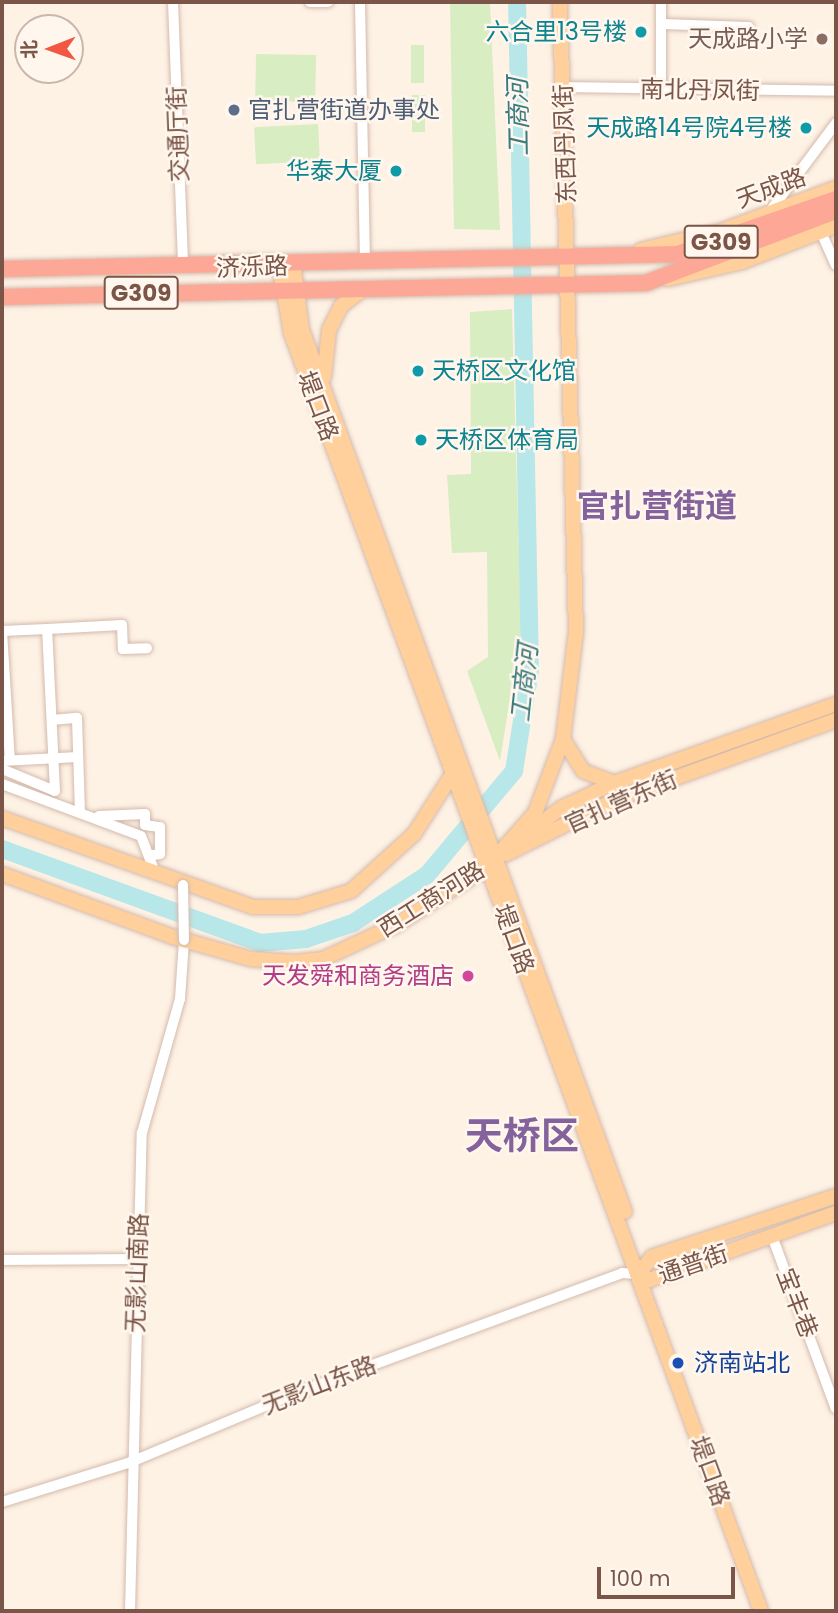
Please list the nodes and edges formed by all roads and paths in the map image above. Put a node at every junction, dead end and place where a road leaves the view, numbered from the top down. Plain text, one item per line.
1 (173, 2) edge
2 (310, 2) edge
3 (328, 2) edge
4 (360, 2) edge
5 (560, 2) edge
6 (661, 2) edge
7 (661, 24) junction
8 (749, 27) dead end
9 (564, 87) junction
10 (661, 90) junction
11 (836, 91) edge
12 (836, 123) edge
13 (836, 188) edge
14 (836, 199) edge
15 (771, 210) junction
16 (836, 211) edge
17 (836, 226) edge
18 (821, 232) junction
19 (599, 259) junction
20 (571, 260) junction
21 (365, 262) junction
22 (286, 263) junction
23 (836, 265) edge
24 (183, 266) junction
25 (2, 270) edge
26 (646, 282) junction
27 (571, 286) junction
28 (287, 288) junction
29 (365, 288) junction
30 (2, 297) edge
31 (325, 392) junction
32 (47, 629) junction
33 (2, 631) edge
34 (147, 648) dead end
35 (836, 704) edge
36 (52, 720) junction
37 (836, 720) edge
38 (562, 739) junction
39 (78, 757) junction
40 (54, 758) junction
41 (4, 763) edge
42 (457, 766) junction
43 (2, 783) edge
44 (614, 783) junction
45 (56, 797) junction
46 (80, 812) junction
47 (93, 817) junction
48 (2, 818) edge
49 (486, 844) junction
50 (503, 853) junction
51 (153, 855) junction
52 (483, 869) junction
53 (155, 873) junction
54 (2, 874) edge
55 (183, 884) junction
56 (184, 940) junction
57 (836, 1196) edge
58 (836, 1213) edge
59 (772, 1236) junction
60 (137, 1259) junction
61 (2, 1261) edge
62 (643, 1272) junction
63 (836, 1409) edge
64 (131, 1462) junction
65 (2, 1502) edge
66 (130, 1611) edge
67 (761, 1611) edge
68 (771, 1611) edge

1 - 24 street, 交通厅街
2 - 3 street
4 - 21 street
5 - 9 main road, 东西丹凤街
6 - 7 street
7 - 8 street
7 - 10 street
9 - 10 street, 南北丹凤街
9 - 20 main road, 东西丹凤街
10 - 11 street, 南北丹凤街
12 - 15 street
13 - 15 main road, 天成路
14 - 19 highway, 天成路 / G309
15 - 19 main road, 天成路
16 - 26 highway, 天成路 / G309
17 - 18 main road, 天成路
18 - 23 street
18 - 26 main road, 天成路
19 - 20 highway, 天成路 / G309
20 - 21 highway, 济泺路 / G309
20 - 27 main road, 东西丹凤街
21 - 22 highway, 济泺路 / G309
22 - 24 highway, 济泺路 / G309
22 - 28 main road, 堤口路
24 - 25 highway, 济泺路 / G309
26 - 27 highway, 天成路 / G309
27 - 29 highway, 济泺路 / G309
27 - 38 main road, 西工商河路
28 - 29 highway, 济泺路 / G309
28 - 30 highway, 济泺路 / G309
28 - 31 main road, 堤口路
28 - 42 main road, 堤口路
29 - 31 main road
31 - 42 main road, 堤口路
32 - 33 street
32 - 34 street
32 - 36 street
33 - 41 street
35 - 44 main road, 官扎营东街
36 - 39 street
36 - 40 street
37 - 50 main road, 官扎营东街
38 - 44 main road, 官扎营东街
38 - 50 main road, 西工商河路
39 - 40 street
39 - 46 street
40 - 41 street
40 - 45 street
41 - 45 street
42 - 49 main road, 堤口路
42 - 55 main road, 西工商河路
43 - 45 street
44 - 50 main road, 官扎营东街
45 - 46 street
46 - 47 street
47 - 51 street
47 - 51 street
48 - 53 main road, 西工商河路
49 - 50 main road, 堤口路
49 - 52 main road, 堤口路
50 - 52 main road, 西工商河路
50 - 62 main road, 堤口路
51 - 53 street
52 - 56 main road, 西工商河路
52 - 62 main road, 堤口路
53 - 55 main road, 西工商河路
54 - 56 main road, 西工商河路
55 - 56 street, 无影山南路, bridge
56 - 60 street, 无影山南路
57 - 62 main road, 通普街
58 - 59 main road, 通普街
59 - 62 main road, 通普街
59 - 63 street, 宝丰巷
60 - 61 street
60 - 64 street, 无影山南路
62 - 64 street, 无影山东路
62 - 67 main road, 堤口路
62 - 68 main road, 堤口路
64 - 65 street, 无影山东路
64 - 66 street, 无影山南路

